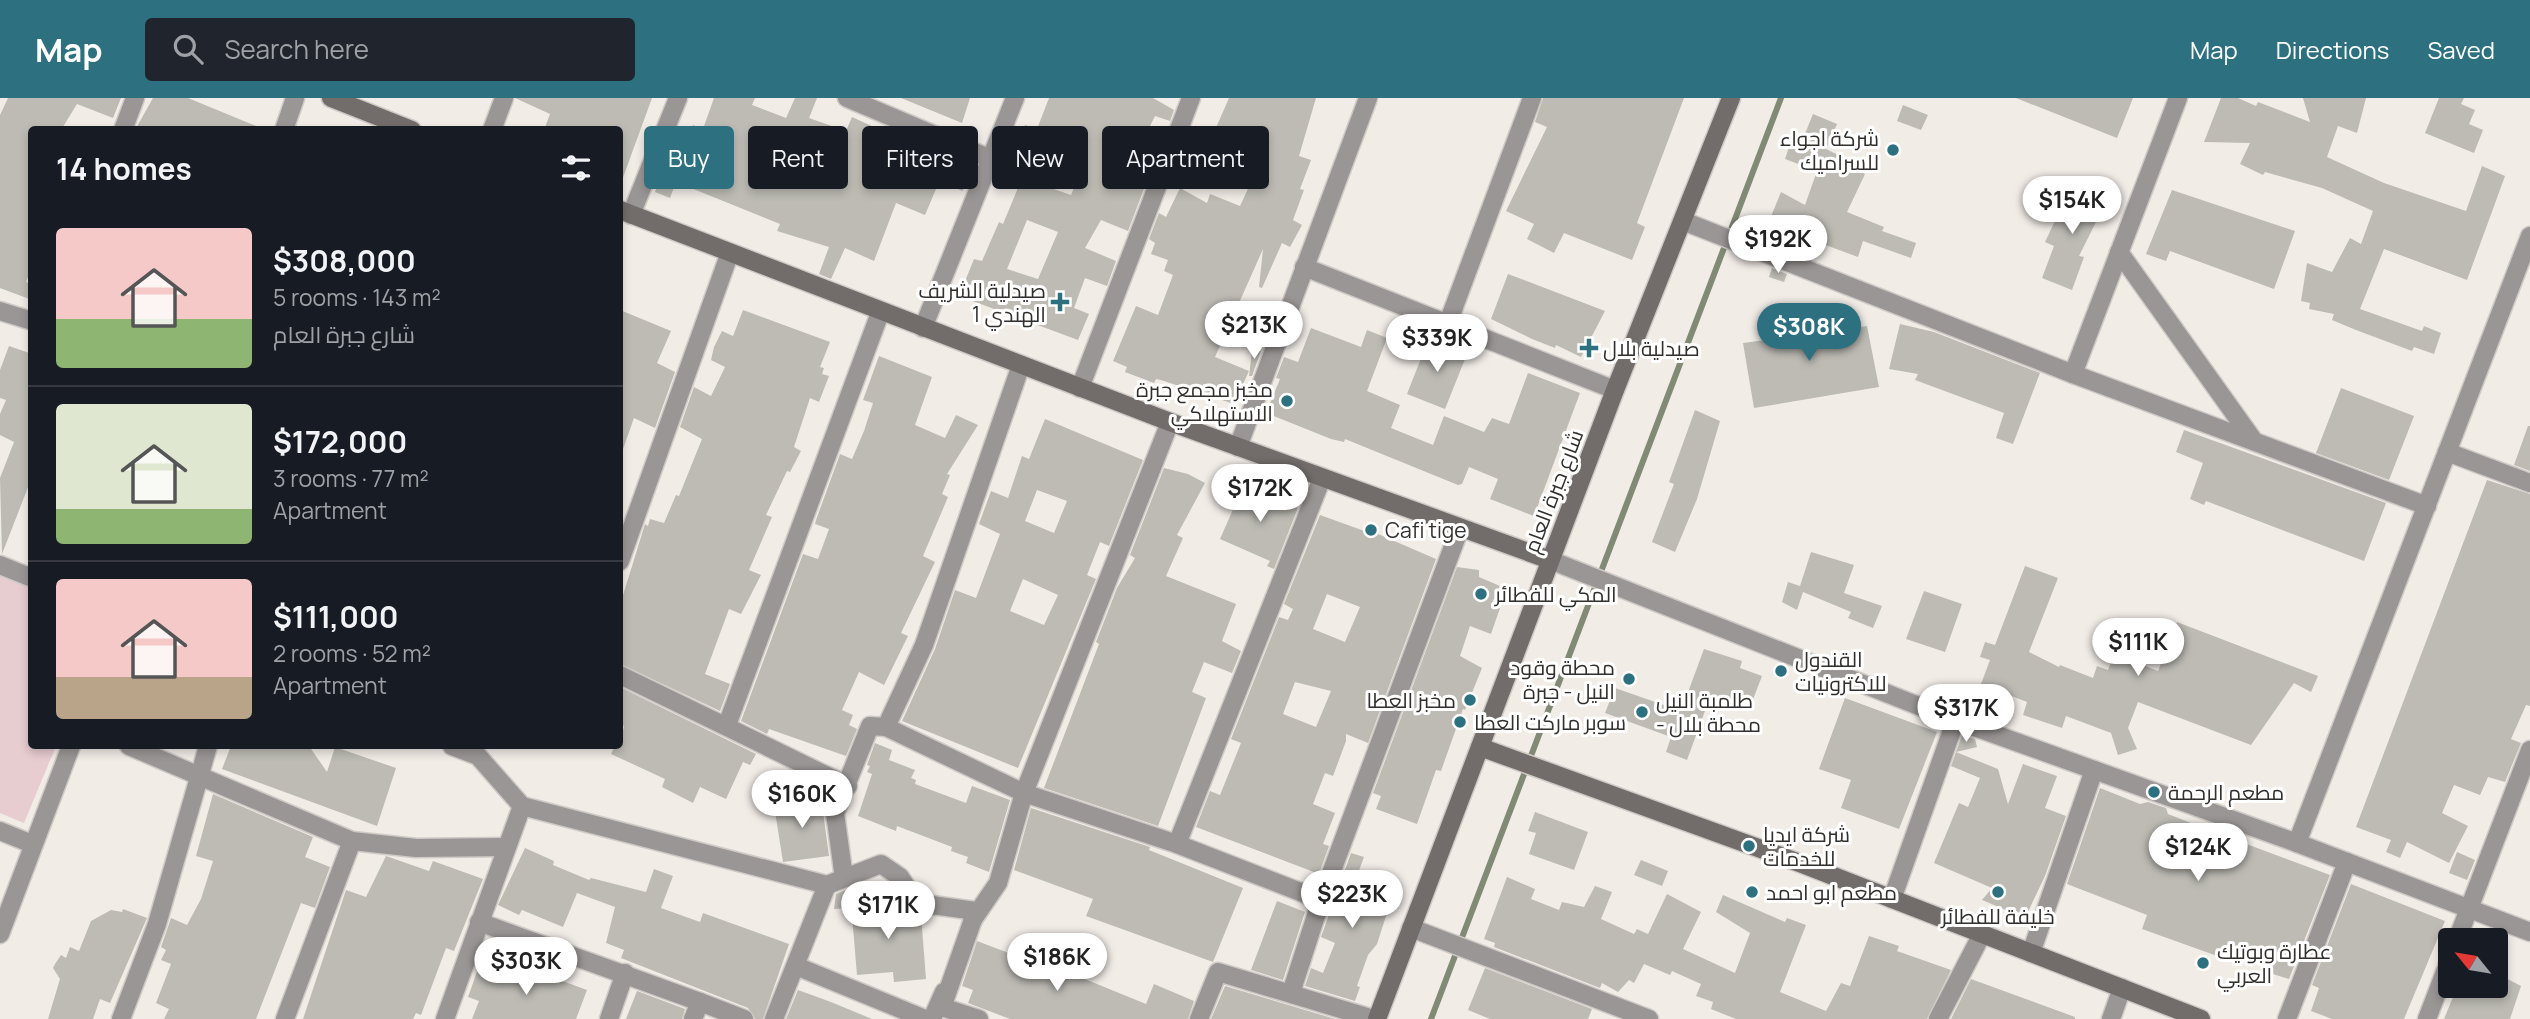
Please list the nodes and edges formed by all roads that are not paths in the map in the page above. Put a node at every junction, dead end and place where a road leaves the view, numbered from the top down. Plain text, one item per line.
1 (135, 98) edge
2 (295, 98) edge
3 (331, 98) edge
4 (504, 98) edge
5 (678, 98) edge
6 (847, 98) edge
7 (1015, 98) edge
8 (1191, 98) edge
9 (1368, 98) edge
10 (1532, 98) edge
11 (1731, 98) edge
12 (2178, 98) edge
13 (124, 126) edge
14 (285, 126) edge
15 (402, 126) edge
16 (494, 126) edge
17 (991, 159) junction
18 (625, 213) edge
19 (1683, 221) junction
20 (2530, 236) edge
21 (2119, 252) junction
22 (729, 255) junction
23 (1304, 267) junction
24 (0, 311) edge
25 (880, 313) junction
26 (28, 320) edge
27 (1448, 323) junction
28 (923, 328) junction
29 (1021, 365) junction
30 (2073, 374) junction
31 (1080, 388) junction
32 (1615, 390) junction
33 (1170, 422) junction
34 (2254, 441) junction
35 (1238, 447) junction
36 (2447, 452) junction
37 (1322, 478) junction
38 (2530, 483) edge
39 (2427, 506) junction
40 (1460, 528) junction
41 (623, 553) edge
42 (1550, 560) junction
43 (0, 565) edge
44 (28, 576) edge
45 (623, 676) edge
46 (1956, 719) junction
47 (727, 725) junction
48 (886, 727) junction
49 (1480, 747) junction
50 (70, 749) edge
51 (137, 749) edge
52 (207, 749) edge
53 (2530, 750) edge
54 (480, 751) edge
55 (2094, 770) junction
56 (199, 773) junction
57 (848, 786) junction
58 (1024, 793) junction
59 (522, 806) junction
60 (0, 831) edge
61 (352, 841) junction
62 (2297, 843) junction
63 (32, 844) junction
64 (1177, 844) junction
65 (506, 847) junction
66 (2347, 862) junction
67 (844, 878) junction
68 (827, 885) junction
69 (1892, 899) junction
70 (1321, 900) junction
71 (2469, 909) junction
72 (976, 911) junction
73 (479, 922) junction
74 (1411, 928) junction
75 (2462, 928) edge
76 (2530, 932) edge
77 (0, 934) edge
78 (1982, 934) junction
79 (2031, 953) junction
80 (796, 966) junction
81 (625, 973) junction
82 (2122, 989) junction
83 (2438, 990) edge
84 (1291, 993) junction
85 (700, 1002) junction
86 (1625, 1015) edge
87 (931, 1016) edge
88 (121, 1019) edge
89 (285, 1019) edge
90 (445, 1019) edge
91 (609, 1019) edge
92 (693, 1019) edge
93 (744, 1019) edge
94 (774, 1019) edge
95 (959, 1019) edge
96 (979, 1019) edge
97 (1199, 1019) edge
98 (1376, 1019) edge
99 (1649, 1019) edge
100 (1938, 1019) edge
101 (2112, 1019) edge
102 (2201, 1019) edge
103 (2287, 1019) edge
104 (2427, 1019) edge

1 - 13 street
2 - 14 street
3 - 15 street
4 - 16 street
5 - 18 street
6 - 17 street
7 - 17 street
8 - 31 street
9 - 23 street
10 - 27 street
11 - 19 street, شارع جبرة العام
12 - 21 street
17 - 28 street
18 - 22 street
19 - 30 street
19 - 32 street, شارع جبرة العام
20 - 36 street
21 - 30 street
21 - 34 street
22 - 25 street
22 - 41 street
23 - 27 street
23 - 35 street
24 - 26 street
25 - 28 street
25 - 47 street
27 - 32 street
28 - 29 street
29 - 31 street
29 - 48 street
30 - 34 street
31 - 33 street
32 - 42 street, شارع جبرة العام
33 - 35 street
33 - 58 street
34 - 39 street
35 - 37 street
36 - 38 street
36 - 39 street
37 - 40 street
37 - 64 street
39 - 62 street
40 - 42 street
40 - 70 street
42 - 46 street
42 - 49 street, شارع جبرة العام
43 - 44 street
45 - 47 street
46 - 55 street
46 - 69 street
47 - 57 street
48 - 57 street
48 - 58 street
49 - 69 street
49 - 74 street, شارع جبرة العام
50 - 63 street
51 - 56 street
52 - 56 street
53 - 71 street
54 - 59 street
55 - 62 street
55 - 79 street
56 - 61 street
56 - 88 street
57 - 67 street
58 - 64 street
58 - 72 street
59 - 65 street
59 - 68 street
60 - 63 street
61 - 65 street
61 - 89 street
62 - 66 street
63 - 77 street
64 - 70 street
65 - 73 street
66 - 71 street
66 - 103 street
67 - 68 street
67 - 72 street
68 - 80 street
69 - 78 street
70 - 84 street
71 - 75 street
71 - 76 street
72 - 87 street
72 - 96 street
73 - 81 street
73 - 90 street
74 - 86 street
74 - 98 street, شارع جبرة العام
78 - 79 street
78 - 100 street
79 - 82 street
80 - 87 street
80 - 94 street
81 - 85 street
81 - 91 street
82 - 101 street
82 - 102 street
83 - 104 street
84 - 97 street
84 - 98 street
85 - 92 street
85 - 93 street
86 - 99 street
87 - 95 street

